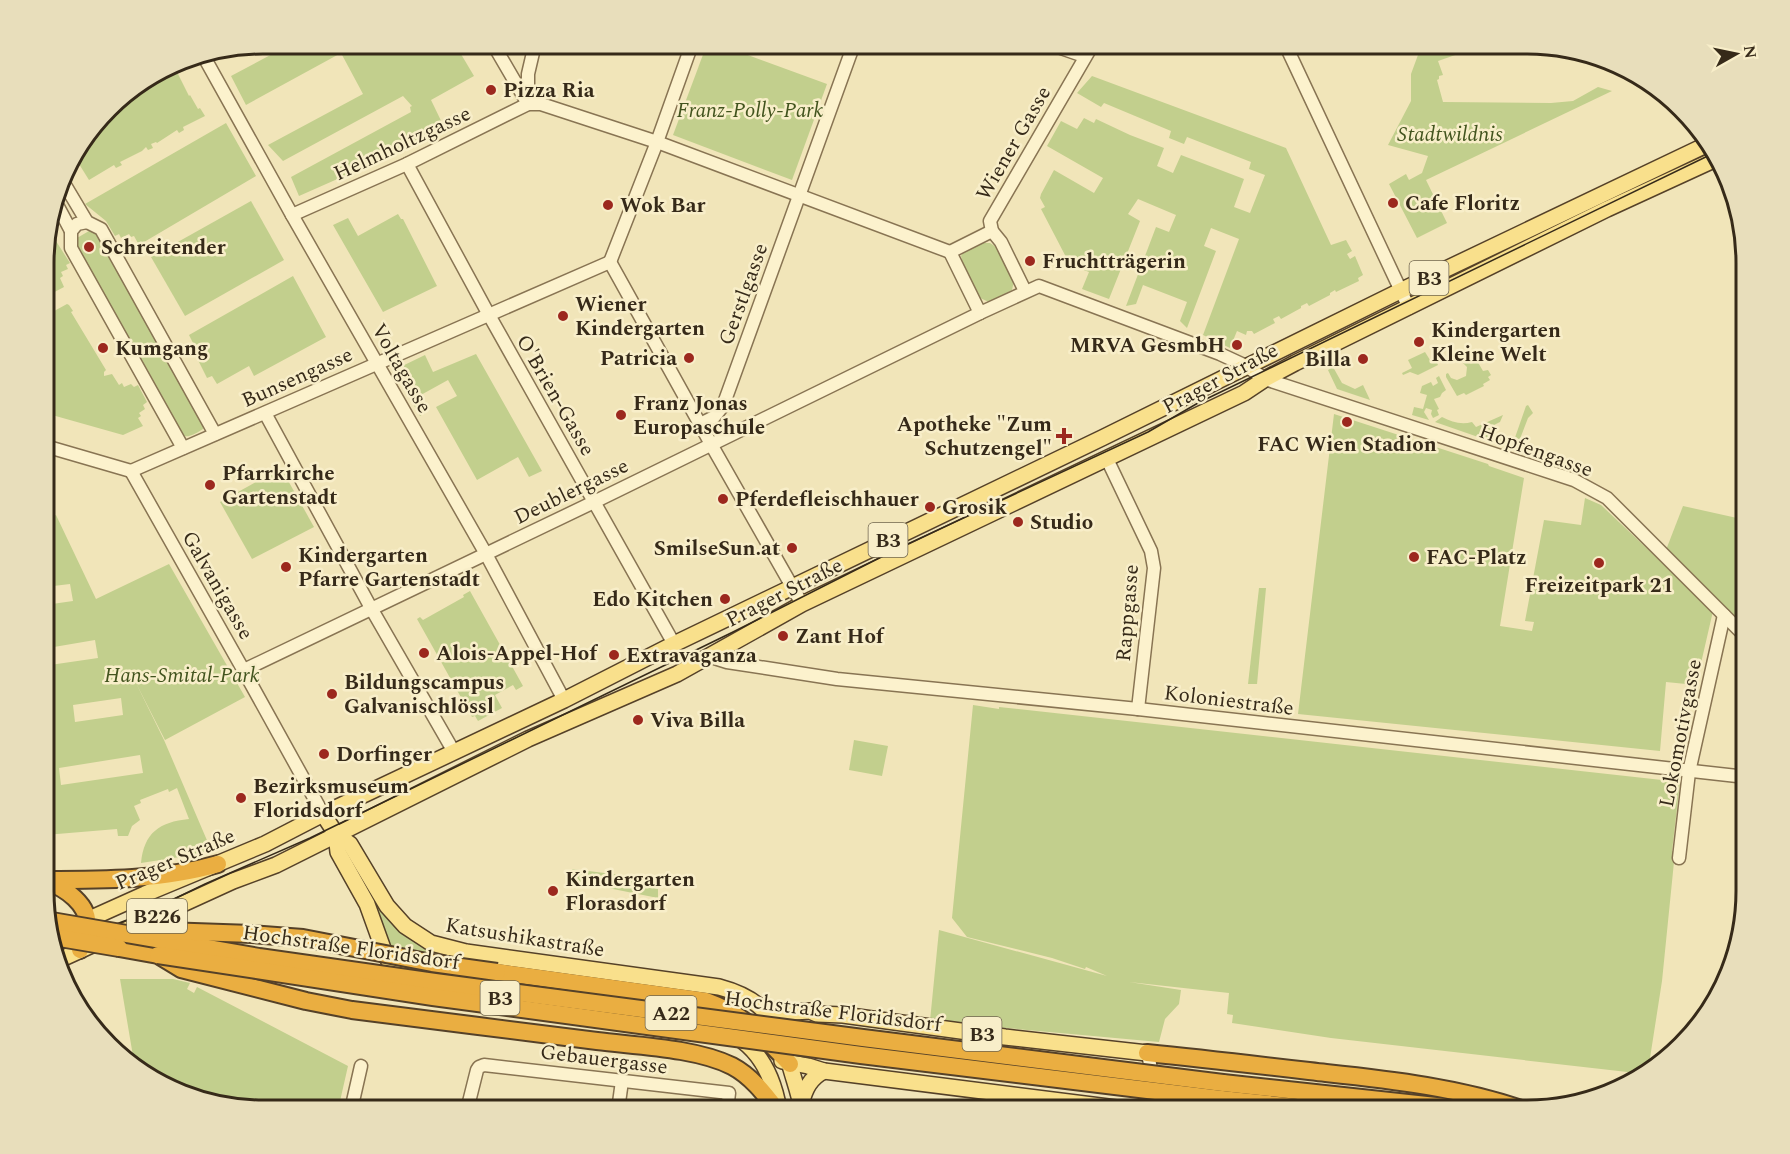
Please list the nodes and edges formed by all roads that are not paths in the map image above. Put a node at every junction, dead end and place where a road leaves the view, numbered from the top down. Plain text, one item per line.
1 (499, 54) edge
2 (533, 54) edge
3 (688, 54) edge
4 (850, 54) edge
5 (1078, 54) edge
6 (1290, 54) edge
7 (1084, 56) joint
8 (207, 62) edge
9 (528, 104) junction
10 (657, 142) junction
11 (1701, 148) edge
12 (1709, 162) edge
13 (407, 164) junction
14 (68, 189) edge
15 (800, 196) junction
16 (61, 210) edge
17 (292, 215) junction
18 (87, 222) junction
19 (71, 231) junction
20 (992, 231) junction
21 (950, 252) junction
22 (610, 262) junction
23 (1025, 291) junction
24 (1400, 291) junction
25 (1409, 308) junction
26 (980, 313) junction
27 (489, 315) junction
28 (377, 364) junction
29 (1246, 366) junction
30 (1265, 379) junction
31 (265, 413) junction
32 (700, 424) junction
33 (215, 434) junction
34 (1102, 438) junction
35 (711, 443) junction
36 (183, 448) junction
37 (54, 449) edge
38 (1107, 459) junction
39 (131, 471) junction
40 (594, 502) junction
41 (486, 554) junction
42 (791, 587) junction
43 (802, 604) junction
44 (371, 608) junction
45 (1724, 615) junction
46 (1736, 627) edge
47 (674, 644) junction
48 (708, 656) junction
49 (244, 670) junction
50 (564, 700) junction
51 (1138, 709) junction
52 (454, 752) junction
53 (1689, 772) junction
54 (1736, 776) edge
55 (323, 814) junction
56 (336, 834) junction
57 (1679, 858) dead end
58 (218, 864) junction
59 (54, 881) edge
60 (54, 885) edge
61 (87, 920) junction
62 (57, 922) edge
63 (58, 933) edge
64 (121, 934) junction
65 (59, 938) edge
66 (80, 950) junction
67 (158, 955) junction
68 (65, 957) edge
69 (763, 1009) junction
70 (817, 1014) junction
71 (774, 1045) junction
72 (752, 1048) junction
73 (1147, 1053) junction
74 (790, 1064) junction
75 (361, 1066) dead end
76 (825, 1071) junction
77 (770, 1074) junction
78 (622, 1081) junction
79 (1222, 1091) junction
80 (353, 1100) edge
81 (470, 1100) edge
82 (619, 1100) edge
83 (728, 1100) edge
84 (769, 1100) edge
85 (777, 1100) edge
86 (800, 1100) edge
87 (804, 1100) edge
88 (1053, 1100) edge
89 (1149, 1100) edge
90 (1271, 1100) edge
91 (1341, 1100) edge
92 (1489, 1100) edge

1 - 9 street
2 - 9 street
3 - 10 street
4 - 15 street, Gerstlgasse
5 - 7 street
6 - 24 street
7 - 20 street, Wiener Gasse
8 - 17 street, Voltagasse
9 - 10 street
9 - 13 street, Helmholtzgasse
10 - 15 street
10 - 22 street
11 - 24 main road, Prager Straße / B3
12 - 25 main road, Prager Straße / B3
13 - 17 street, Helmholtzgasse
13 - 27 street, O'Brien-Gasse
14 - 18 street
15 - 21 street
15 - 32 street, Gerstlgasse
16 - 19 street
17 - 28 street, Voltagasse
18 - 19 street
18 - 33 street
19 - 36 street
20 - 21 street
20 - 23 street
21 - 26 street
22 - 27 street, Bunsengasse
22 - 32 street
23 - 26 street, Deublergasse
23 - 29 street, Hopfengasse
24 - 25 street
24 - 29 main road, Prager Straße / B3
25 - 30 main road, Prager Straße / B3
26 - 35 street, Deublergasse
27 - 28 street, Bunsengasse
27 - 40 street, O'Brien-Gasse
28 - 31 street, Bunsengasse
28 - 41 street, Voltagasse
29 - 30 street, Hopfengasse
29 - 34 main road, Prager Straße / B3
30 - 38 main road, Prager Straße / B3
30 - 45 street, Hopfengasse
31 - 33 street, Bunsengasse
31 - 44 street
32 - 35 street
33 - 36 street, Bunsengasse
34 - 38 main road
34 - 42 main road, Prager Straße / B3
35 - 40 street, Deublergasse
35 - 42 street
36 - 39 street, Bunsengasse
37 - 39 street
38 - 43 main road, Prager Straße / B3
38 - 51 street, Rappgasse
39 - 49 street, Galvanigasse
40 - 41 street, Deublergasse
40 - 47 street, O'Brien-Gasse
41 - 44 street, Deublergasse
41 - 50 street, Voltagasse
42 - 43 street
42 - 47 main road, Prager Straße / B3
43 - 48 main road, Prager Straße / B3
44 - 49 street, Deublergasse
44 - 52 street
45 - 46 street, Hopfengasse
45 - 53 street, Lokomotivgasse
47 - 48 main road
47 - 50 main road, Prager Straße / B3
48 - 51 street, Koloniestraße
48 - 56 main road, Prager Straße / B3
49 - 55 street, Galvanigasse
50 - 52 main road, Prager Straße / B3
51 - 53 street, Koloniestraße
52 - 55 main road, Prager Straße / B3
53 - 54 street, Koloniestraße
53 - 57 street, Lokomotivgasse
55 - 56 main road, B3
55 - 58 main road, Prager Straße / B226
56 - 66 main road, Prager Straße / B226
56 - 69 main road, Katsushikastraße / B3
56 - 72 main road, B3
58 - 59 highway
58 - 61 main road, Prager Straße / B226
60 - 61 highway
61 - 63 main road, Prager Straße / B226
61 - 66 highway
62 - 64 highway, Hochstraße Floridsdorf / A22, bridge
64 - 71 highway, bridge
64 - 79 highway, Hochstraße Floridsdorf / A22, bridge
65 - 67 highway, Hochstraße Floridsdorf / A22, bridge
66 - 68 main road, Prager Straße / B226
67 - 79 highway, Hochstraße Floridsdorf / A22, bridge
67 - 84 highway
69 - 70 main road, B3
69 - 71 main road, Katsushikastraße / B3
70 - 71 main road, B3
70 - 73 main road, B3
71 - 72 main road
71 - 74 highway
71 - 77 main road, B3
72 - 77 main road, B3
73 - 89 street
73 - 92 highway
74 - 76 main road
74 - 86 main road
75 - 80 street
76 - 87 main road
76 - 88 main road
77 - 85 main road, B3
78 - 81 street, Gebauergasse
78 - 82 street
78 - 83 street, Gebauergasse
79 - 90 highway, A22
79 - 91 highway, A22

